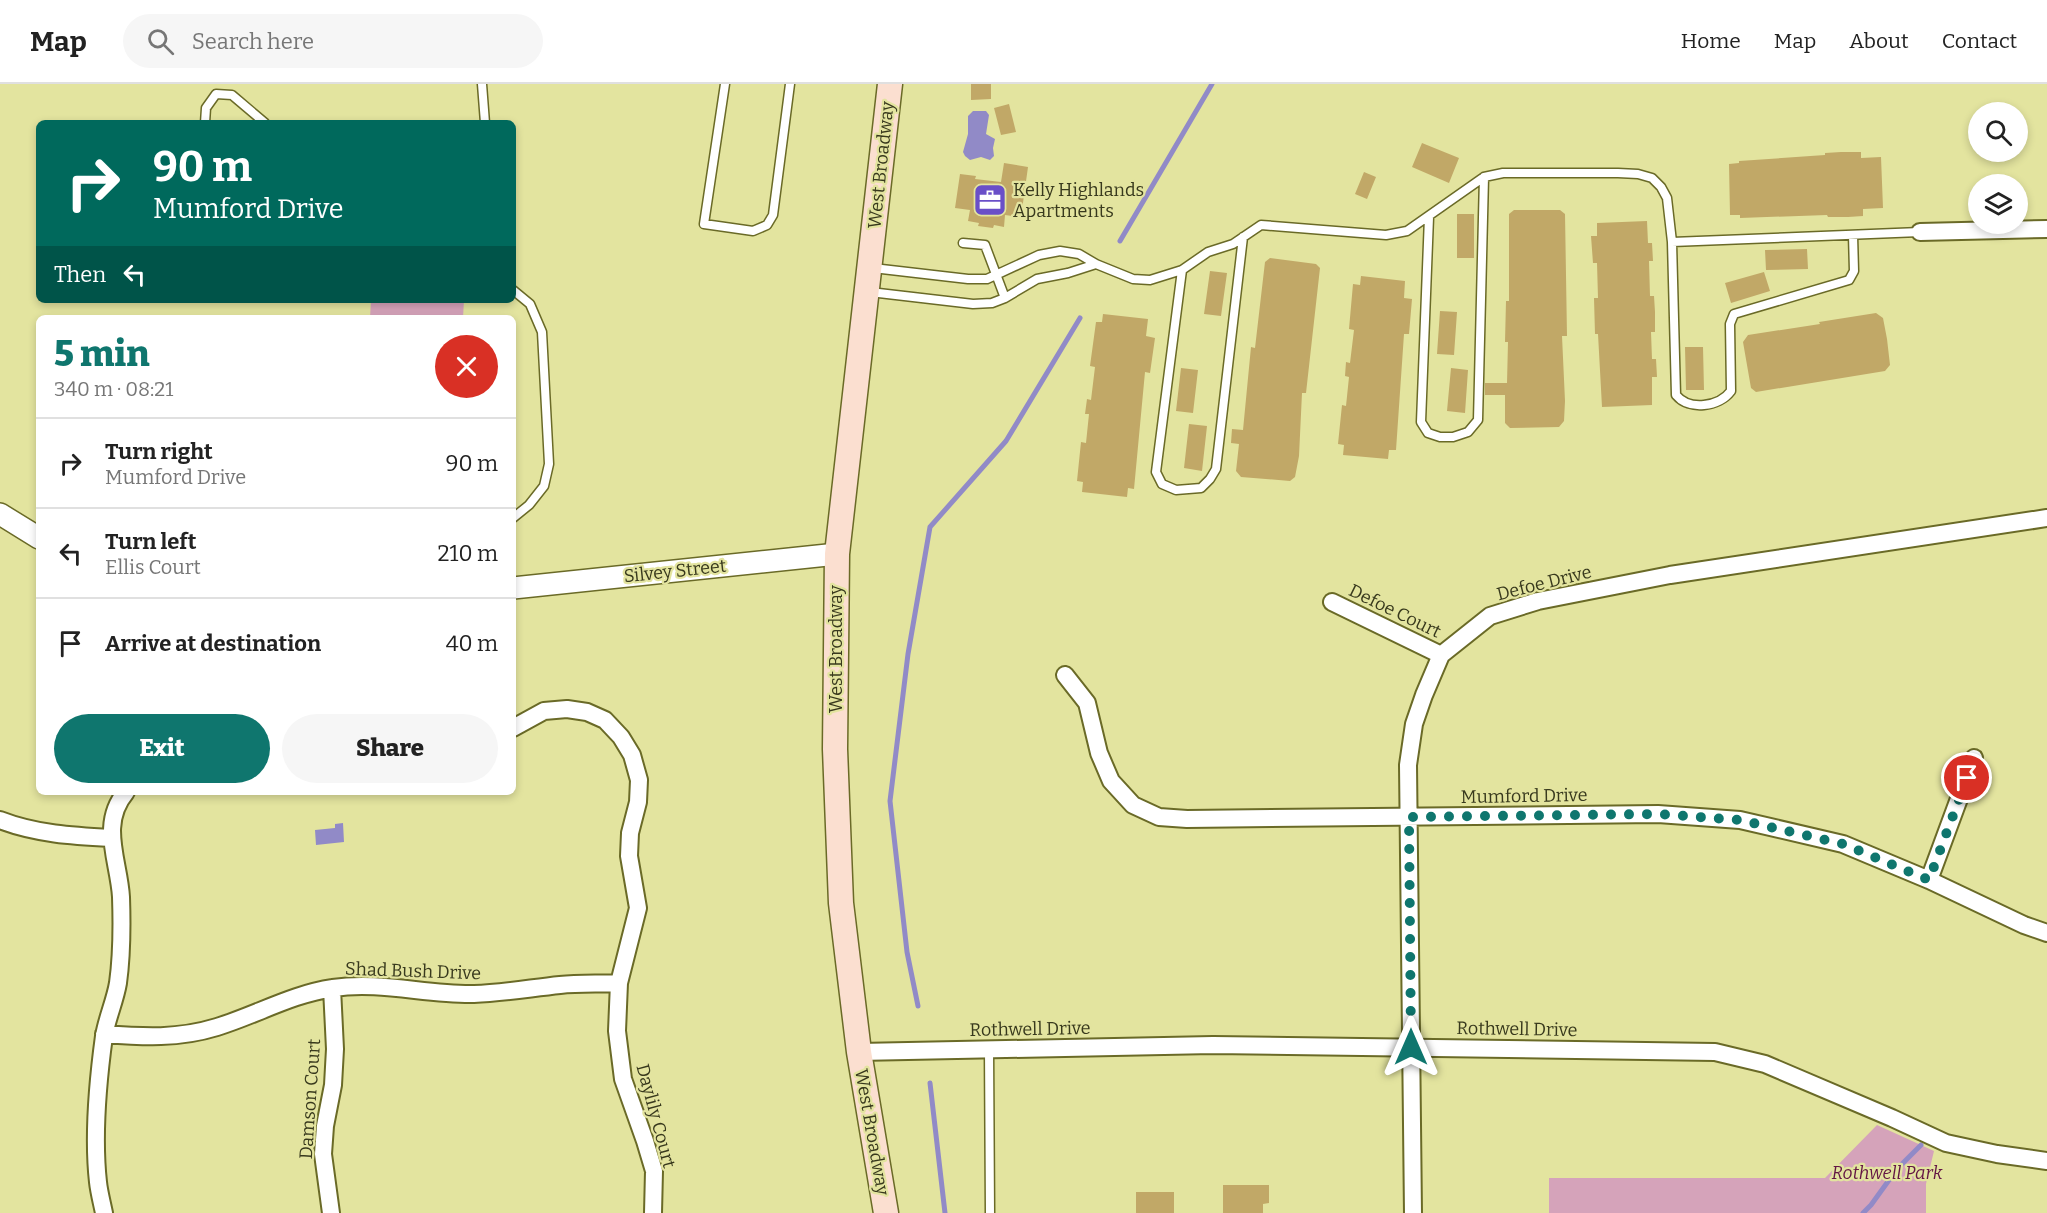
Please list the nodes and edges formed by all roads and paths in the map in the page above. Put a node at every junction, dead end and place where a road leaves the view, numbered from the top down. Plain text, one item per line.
1 (482, 84) edge
2 (725, 84) edge
3 (790, 84) edge
4 (890, 84) edge
5 (205, 120) edge
6 (262, 120) edge
7 (485, 120) edge
8 (1484, 177) junction
9 (1429, 217) junction
10 (2047, 229) edge
11 (1920, 232) joint
12 (1853, 235) junction
13 (1243, 237) junction
14 (1672, 242) junction
15 (963, 243) dead end
16 (1096, 264) junction
17 (869, 267) junction
18 (1182, 270) junction
19 (998, 276) junction
20 (866, 291) junction
21 (516, 293) edge
22 (1005, 298) junction
23 (0, 514) edge
24 (516, 516) edge
25 (2047, 518) edge
26 (36, 536) edge
27 (837, 554) junction
28 (516, 588) edge
29 (1332, 602) dead end
30 (1441, 655) junction
31 (1065, 675) dead end
32 (516, 724) edge
33 (1974, 758) dead end
34 (124, 795) edge
35 (1409, 817) junction
36 (0, 820) edge
37 (111, 838) junction
38 (1929, 880) junction
39 (2047, 933) edge
40 (619, 983) junction
41 (332, 988) junction
42 (104, 1034) junction
43 (1411, 1047) junction
44 (989, 1049) junction
45 (859, 1052) junction
46 (2047, 1161) edge
47 (104, 1213) edge
48 (331, 1213) edge
49 (653, 1213) edge
50 (886, 1213) edge
51 (990, 1213) edge
52 (1413, 1213) edge

1 - 7 lane
2 - 3 lane
4 - 17 main road, West Broadway
5 - 6 lane
8 - 9 lane
8 - 9 lane
8 - 14 lane
9 - 13 lane
10 - 11 street
11 - 12 lane
12 - 14 lane
12 - 14 lane
13 - 18 lane
13 - 18 lane
15 - 19 lane
16 - 18 lane
16 - 19 lane
16 - 22 lane
17 - 19 lane
17 - 20 main road, West Broadway
19 - 22 lane
20 - 22 lane
20 - 27 main road, West Broadway
21 - 24 lane
23 - 26 street
25 - 30 street, Defoe Drive
27 - 28 street, Silvey Street
27 - 45 main road, West Broadway
29 - 30 street, Defoe Court
30 - 35 street, Defoe Drive
31 - 35 street, Mumford Drive
32 - 40 street, Daylily Court
33 - 38 street
34 - 37 street
35 - 38 street, Mumford Drive
35 - 43 street, Defoe Drive
36 - 37 street
37 - 42 street
38 - 39 street, Mumford Drive
40 - 41 street, Shad Bush Drive
40 - 49 street, Daylily Court
41 - 42 street, Shad Bush Drive
41 - 48 street, Damson Court
42 - 47 street
43 - 44 street, Rothwell Drive
43 - 46 street, Rothwell Drive
43 - 52 street, Defoe Drive
44 - 45 street, Rothwell Drive
44 - 51 lane
45 - 50 main road, West Broadway

